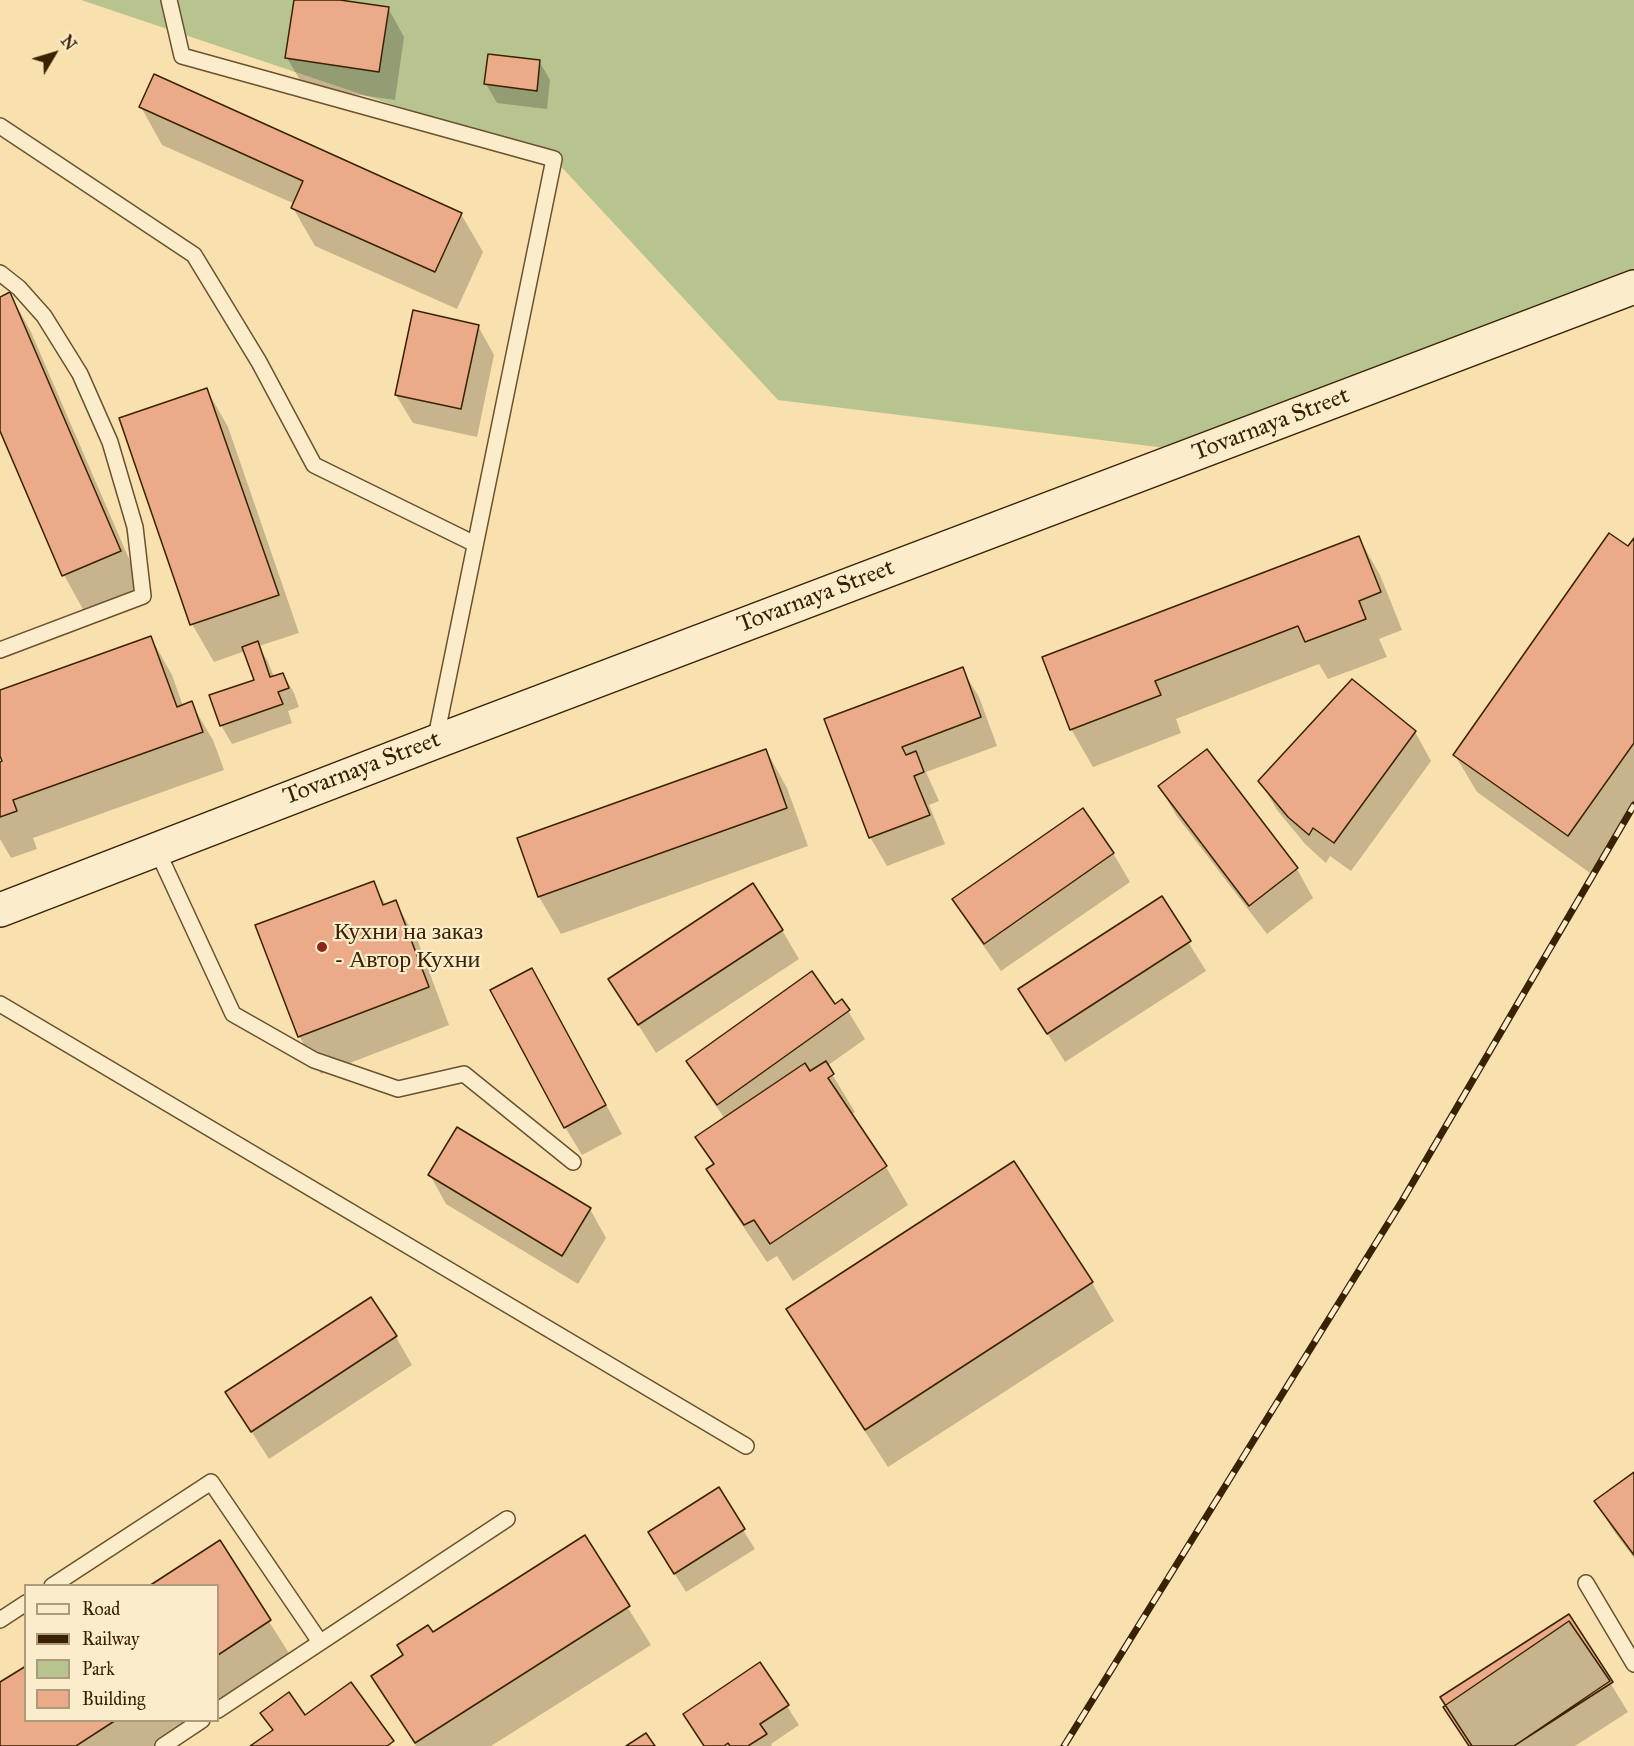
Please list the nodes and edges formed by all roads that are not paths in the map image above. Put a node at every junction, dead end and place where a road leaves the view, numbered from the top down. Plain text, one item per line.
1 (169, 0) edge
2 (0, 126) edge
3 (0, 273) edge
4 (1634, 287) edge
5 (475, 544) junction
6 (0, 650) edge
7 (435, 742) junction
8 (156, 848) junction
9 (0, 910) edge
10 (0, 1004) edge
11 (573, 1162) dead end
12 (746, 1446) dead end
13 (507, 1519) dead end
14 (1586, 1583) dead end
15 (55, 1584) edge
16 (24, 1604) edge
17 (0, 1620) edge
18 (320, 1642) junction
19 (1634, 1664) edge
20 (219, 1709) edge
21 (199, 1722) edge
22 (163, 1746) edge

1 - 5 lane
2 - 5 lane
3 - 6 lane
4 - 7 street, Tovarnaya Street
5 - 7 lane
7 - 8 street, Tovarnaya Street
8 - 9 street, Tovarnaya Street
8 - 11 lane
10 - 12 lane
13 - 18 lane
14 - 19 lane
15 - 18 lane
16 - 17 lane
18 - 20 lane
21 - 22 lane

